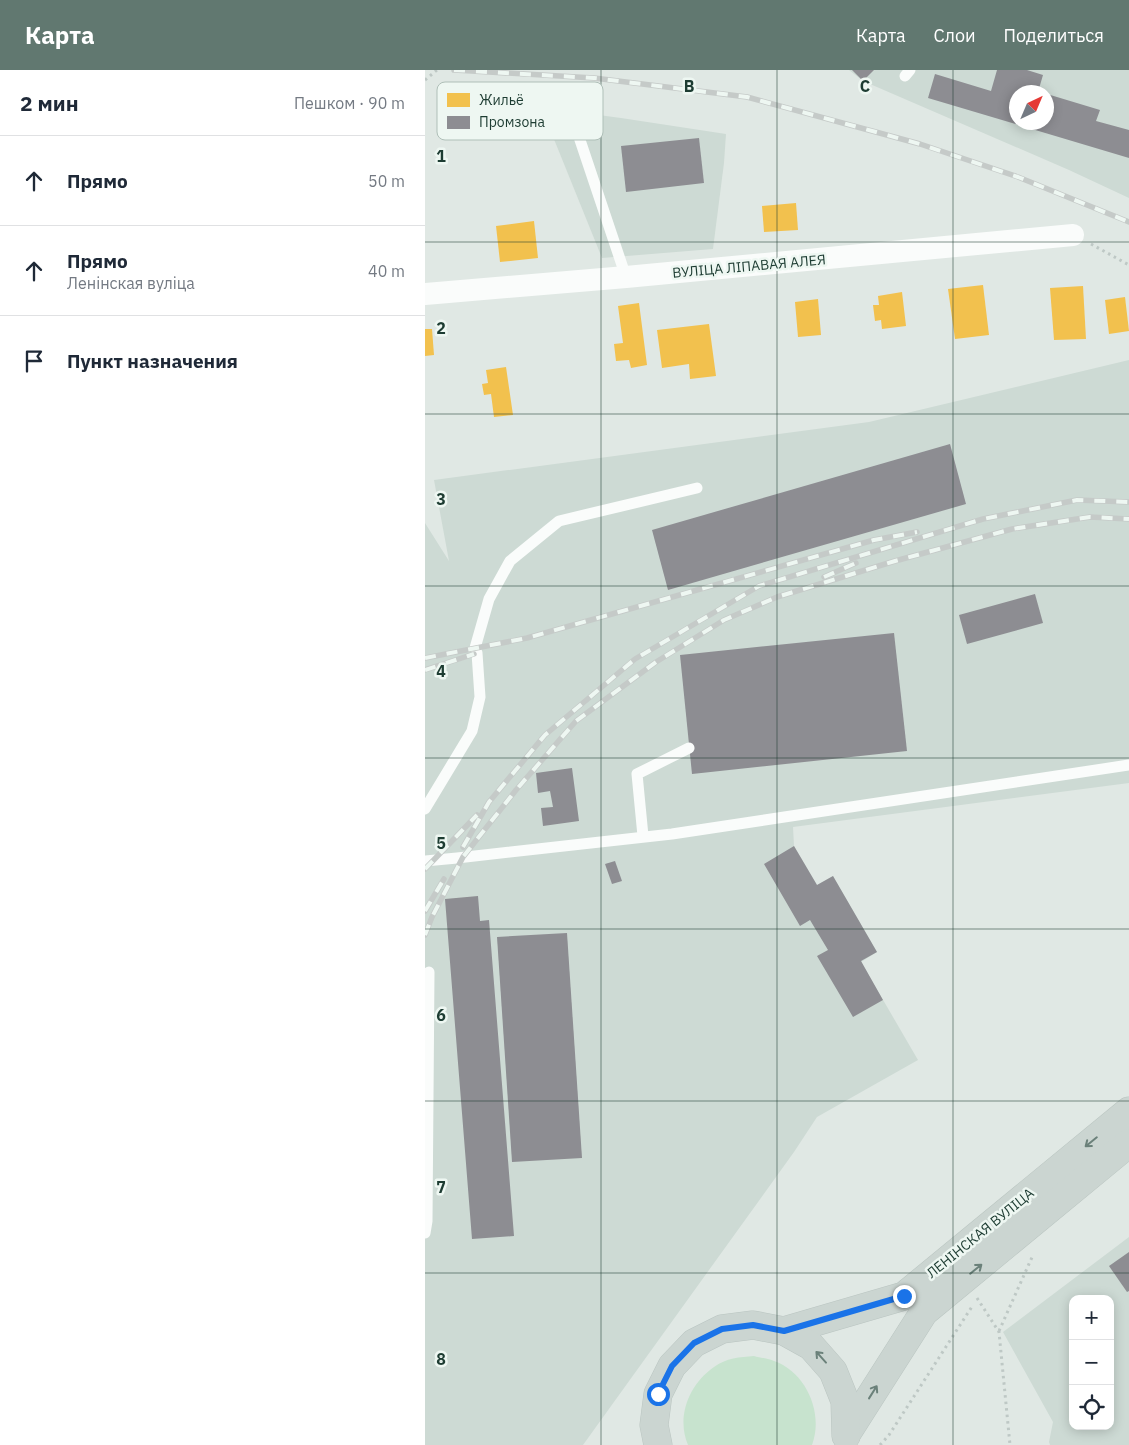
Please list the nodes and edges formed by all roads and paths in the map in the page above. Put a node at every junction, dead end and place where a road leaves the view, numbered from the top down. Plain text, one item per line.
1 (437, 70) edge
2 (425, 80) edge
3 (580, 140) edge
4 (1073, 235) joint
5 (1129, 264) edge
6 (626, 277) junction
7 (425, 294) edge
8 (697, 488) dead end
9 (689, 748) dead end
10 (1129, 765) edge
11 (425, 809) edge
12 (643, 836) junction
13 (425, 861) edge
14 (429, 972) dead end
15 (1129, 1111) edge
16 (1129, 1143) edge
17 (425, 1233) edge
18 (1027, 1258) dead end
19 (984, 1292) dead end
20 (977, 1298) junction
21 (784, 1331) junction
22 (999, 1332) junction
23 (650, 1438) edge
24 (845, 1439) edge
25 (880, 1445) edge
26 (1010, 1445) edge

1 - 2 path
3 - 6 lane
4 - 5 path
4 - 6 street, ВУЛІЦА ЛІПАВАЯ АЛЕЯ
6 - 7 street, ВУЛІЦА ЛІПАВАЯ АЛЕЯ
8 - 11 lane
9 - 12 lane
10 - 12 lane
12 - 13 lane
14 - 17 lane
15 -> 21 main road, ЛЕНІНСКАЯ ВУЛІЦА
24 -> 16 main road, ЛЕНІНСКАЯ ВУЛІЦА
18 - 22 path
19 - 20 path
20 - 22 path
20 - 25 path
21 - 23 main road
24 -> 21 main road
22 - 26 path

